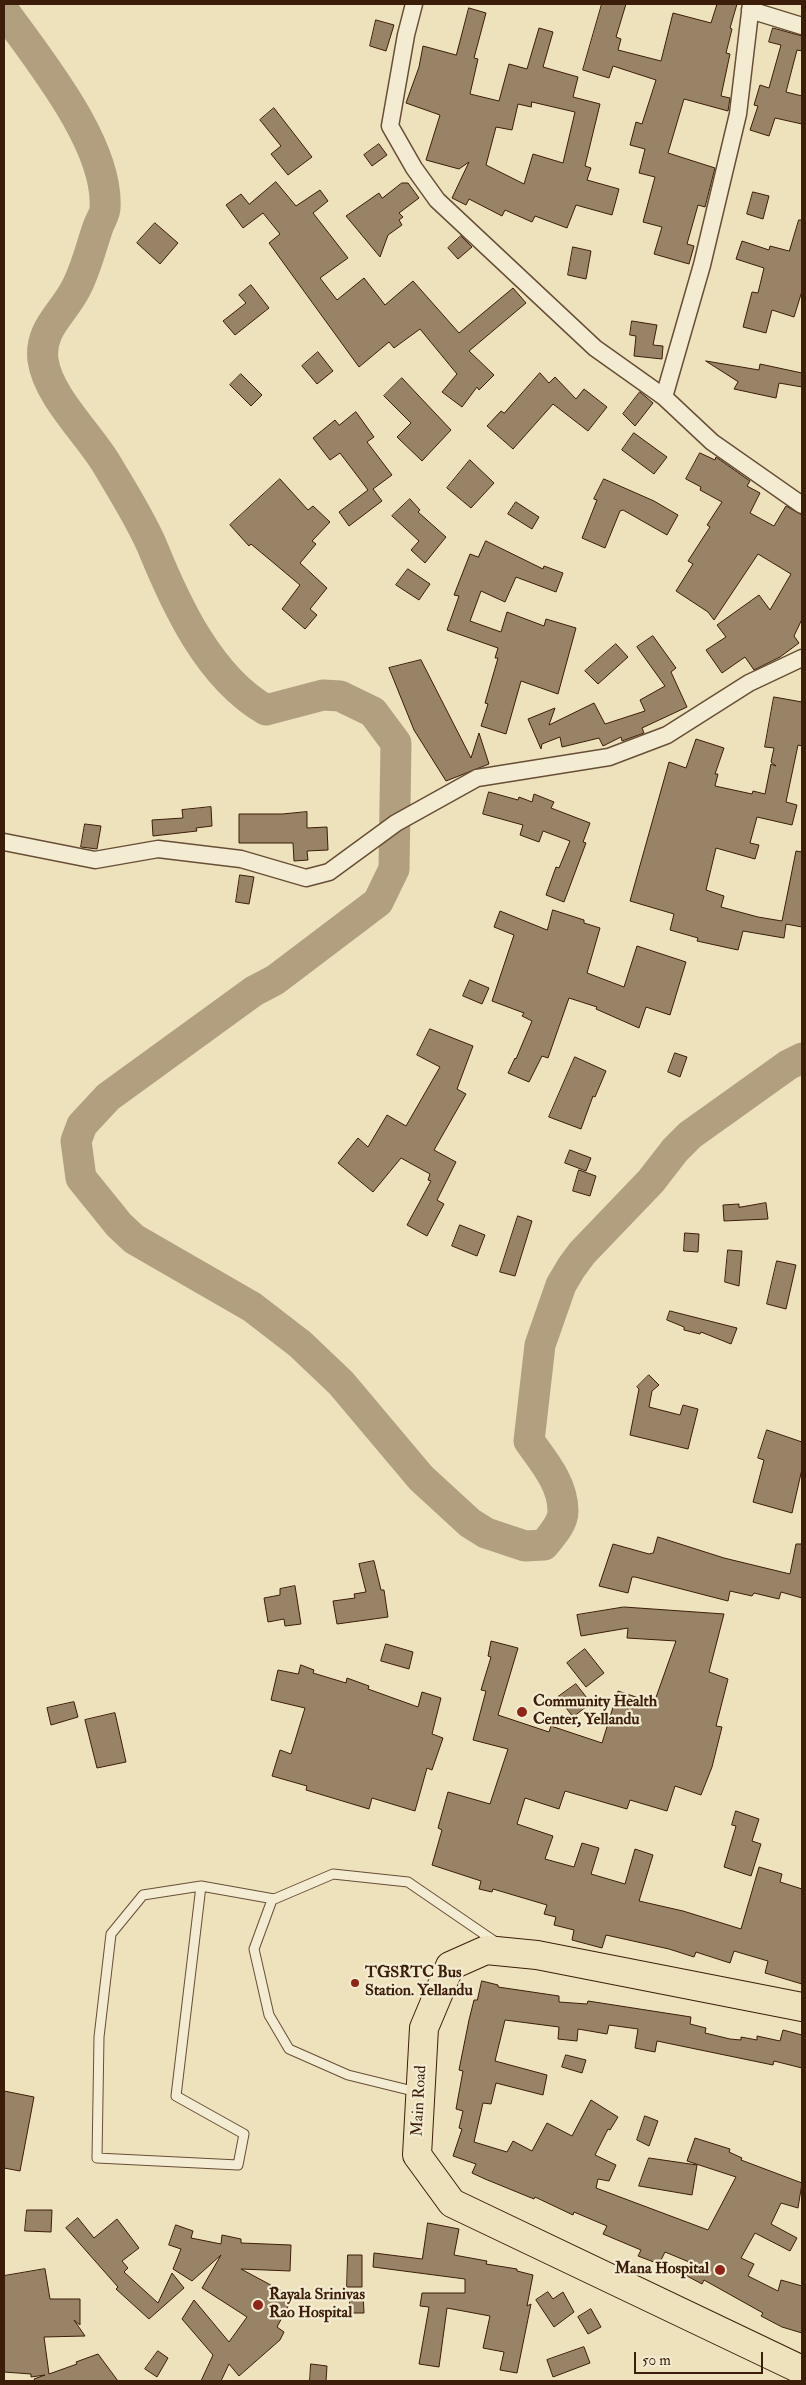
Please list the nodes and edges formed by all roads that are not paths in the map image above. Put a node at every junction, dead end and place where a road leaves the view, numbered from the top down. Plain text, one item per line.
1 (414, 4) edge
2 (751, 7) edge
3 (802, 26) edge
4 (664, 396) junction
5 (802, 504) edge
6 (802, 658) edge
7 (4, 842) edge
8 (201, 1886) junction
9 (274, 1899) junction
10 (512, 1953) junction
11 (802, 2007) edge
12 (421, 2093) junction
13 (802, 2370) edge

1 - 4 street
2 - 3 street
2 - 4 street
4 - 5 street
6 - 7 street
8 - 8 lane
8 - 9 lane
9 - 10 lane
9 - 12 lane
10 - 11 highway, Main Road
10 - 12 highway, Main Road
12 - 13 highway, Main Road

